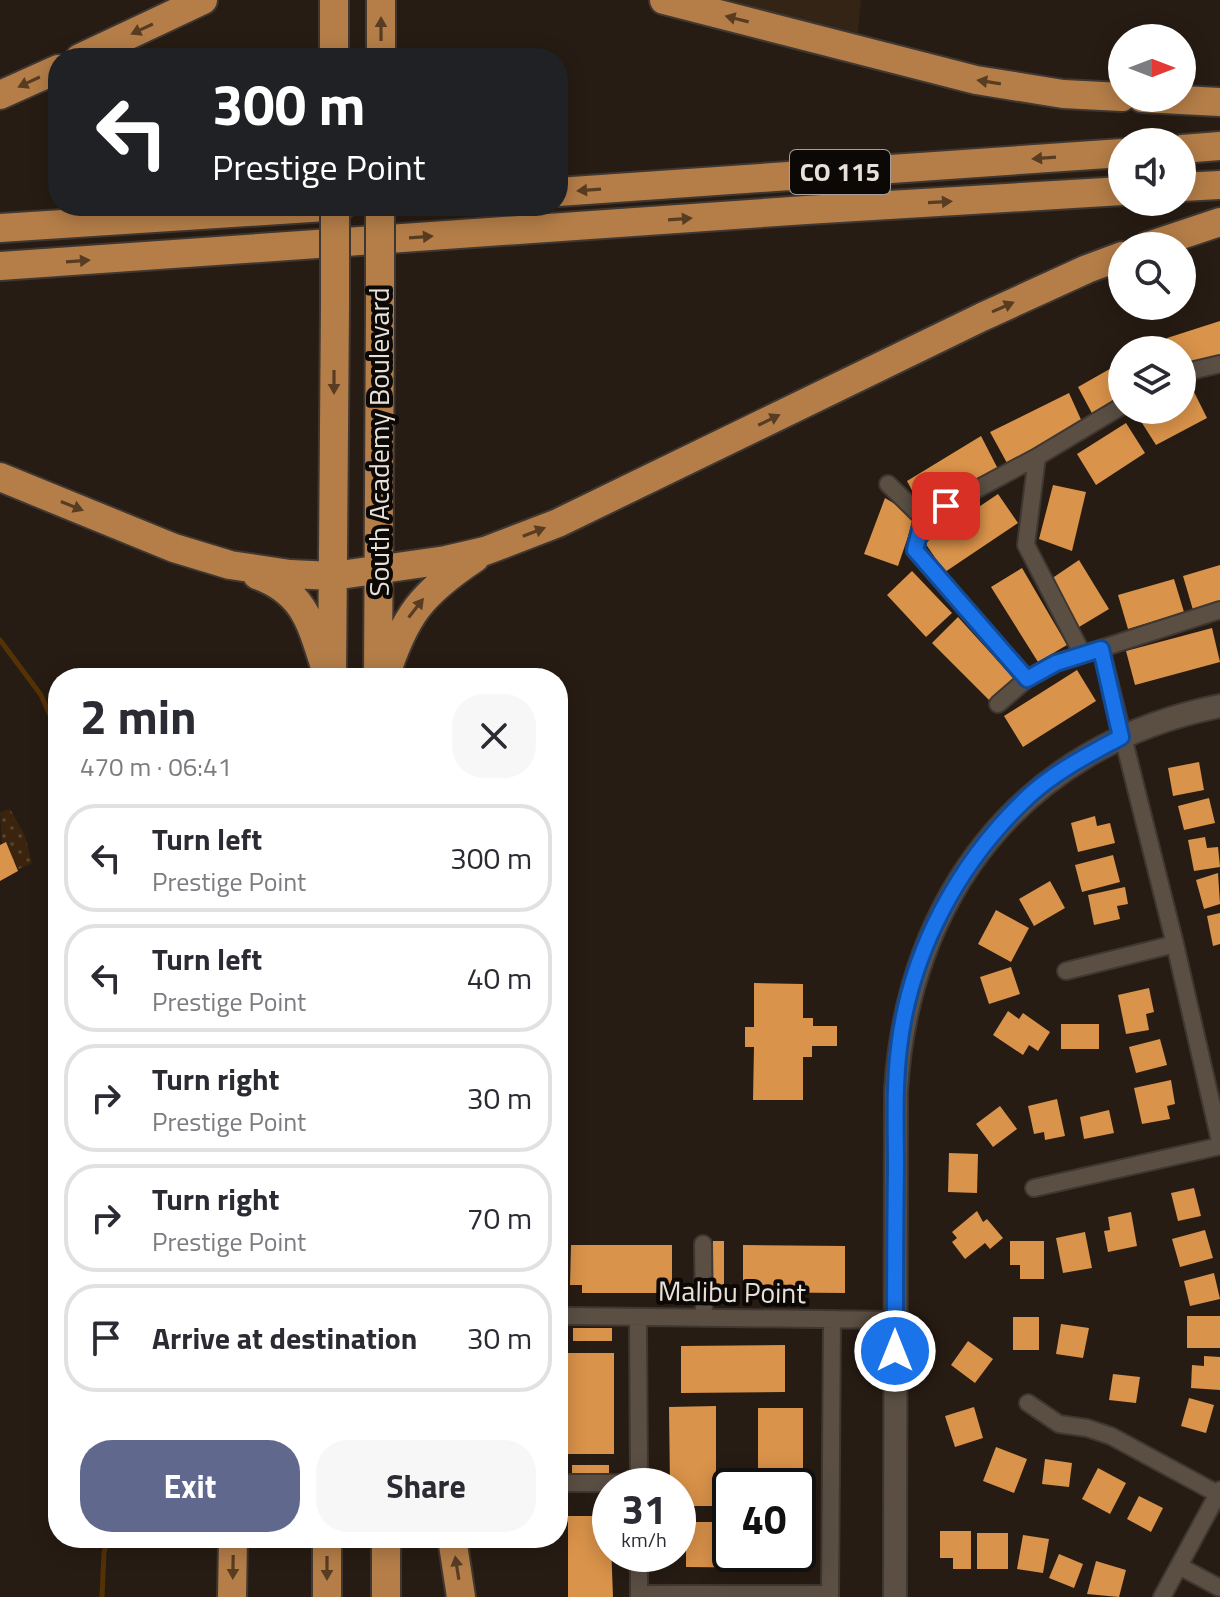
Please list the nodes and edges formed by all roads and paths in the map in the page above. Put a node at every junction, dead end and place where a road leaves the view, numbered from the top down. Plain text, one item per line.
1 (203, 0) edge
2 (334, 0) edge
3 (381, 0) edge
4 (664, 0) edge
5 (101, 48) edge
6 (334, 48) edge
7 (381, 48) edge
8 (48, 73) edge
9 (0, 95) edge
10 (1108, 96) edge
11 (1196, 101) edge
12 (1220, 102) edge
13 (1220, 146) edge
14 (1196, 148) edge
15 (1108, 154) edge
16 (1220, 185) edge
17 (1196, 186) edge
18 (568, 191) edge
19 (1108, 192) edge
20 (186, 216) edge
21 (335, 216) edge
22 (380, 216) edge
23 (1220, 222) edge
24 (0, 228) edge
25 (1190, 232) edge
26 (1108, 262) edge
27 (0, 266) edge
28 (1220, 364) edge
29 (1196, 370) edge
30 (1108, 414) edge
31 (1037, 457) junction
32 (0, 477) edge
33 (888, 484) dead end
34 (923, 518) junction
35 (485, 551) junction
36 (230, 565) junction
37 (377, 571) junction
38 (333, 576) junction
39 (1220, 610) edge
40 (1101, 649) junction
41 (1082, 653) junction
42 (326, 668) edge
43 (330, 668) edge
44 (378, 668) edge
45 (388, 668) edge
46 (1027, 679) junction
47 (998, 704) dead end
48 (1220, 706) edge
49 (1121, 737) junction
50 (1175, 944) junction
51 (1066, 971) dead end
52 (1220, 1143) edge
53 (1034, 1188) dead end
54 (703, 1244) dead end
55 (569, 1316) dead end
56 (638, 1317) junction
57 (704, 1318) junction
58 (832, 1319) junction
59 (895, 1320) junction
60 (1028, 1403) dead end
61 (639, 1468) edge
62 (568, 1483) edge
63 (592, 1484) edge
64 (1219, 1492) edge
65 (233, 1548) edge
66 (327, 1548) edge
67 (386, 1548) edge
68 (454, 1548) edge
69 (1179, 1566) junction
70 (639, 1572) edge
71 (1220, 1588) edge
72 (639, 1595) edge
73 (830, 1596) edge
74 (232, 1597) edge
75 (327, 1597) edge
76 (386, 1597) edge
77 (461, 1597) edge
78 (895, 1597) edge
79 (1162, 1597) edge

1 -> 5 highway
2 - 6 highway
7 -> 3 highway
10 -> 4 highway
8 -> 9 highway
11 - 12 highway
13 - 14 highway
15 -> 18 highway, CO 115
16 - 17 highway
27 -> 19 highway, CO 115
20 - 24 highway
21 -> 38 highway, South Academy Boulevard, bridge
22 - 37 highway, South Academy Boulevard, bridge
23 - 25 highway
35 -> 26 highway
28 - 29 street
30 - 31 street
31 - 34 street
31 - 41 street
32 -> 36 highway
33 - 34 street
34 - 46 street
35 - 37 highway
45 -> 35 highway
36 - 38 highway
36 - 42 highway
37 - 38 highway
37 - 44 highway, South Academy Boulevard
38 - 43 highway, South Academy Boulevard
39 - 40 street
40 - 41 street
40 - 49 street
41 - 46 street
46 - 47 street
48 - 49 street
49 - 50 street
49 - 59 street
50 - 51 street
50 - 52 street
52 - 53 street
54 - 57 street
55 - 56 street, Malibu Point
56 - 57 street, Malibu Point
56 - 61 street
57 - 58 street, Malibu Point
58 - 59 street, Malibu Point
58 - 73 street
59 - 78 street
60 - 64 street
62 - 63 street
64 - 69 street
65 -> 74 highway
66 -> 75 highway
67 - 76 highway
77 -> 68 highway
69 - 71 street
69 - 79 street
70 - 72 street
72 - 73 street

